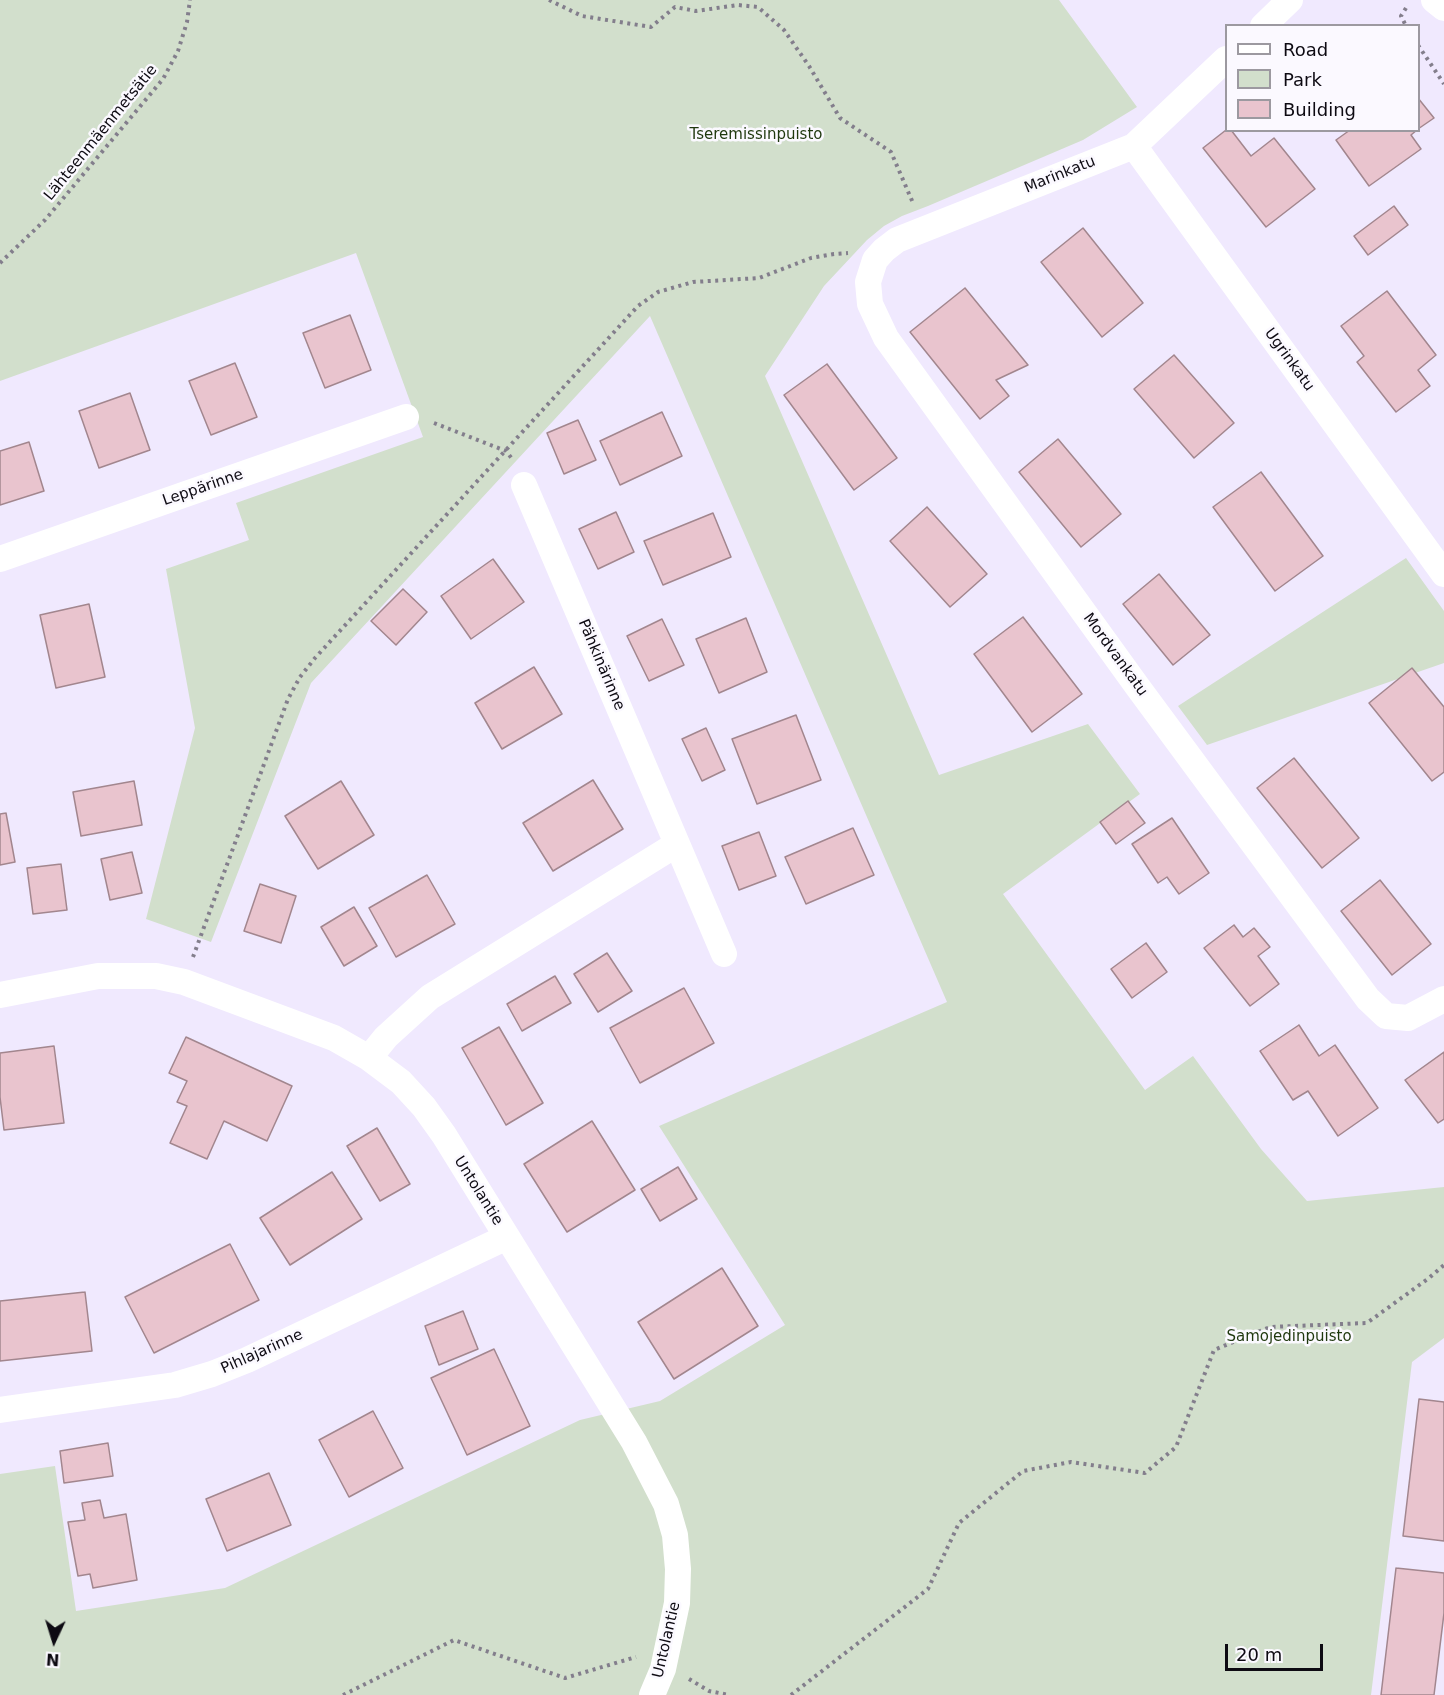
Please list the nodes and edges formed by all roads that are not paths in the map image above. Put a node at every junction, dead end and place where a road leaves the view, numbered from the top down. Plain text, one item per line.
1 (1290, 0) edge
2 (1434, 0) edge
3 (1444, 8) edge
4 (1265, 24) edge
5 (1225, 61) edge
6 (1134, 146) junction
7 (875, 260) joint
8 (406, 417) road end
9 (524, 485) road end
10 (0, 559) edge
11 (1444, 574) edge
12 (677, 844) junction
13 (724, 954) dead end
14 (0, 995) edge
15 (1444, 999) edge
16 (369, 1059) junction
17 (507, 1237) junction
18 (0, 1410) edge
19 (652, 1695) edge

1 - 4 street
2 - 3 street
5 - 6 street, Marinkatu
6 - 7 street, Marinkatu
6 - 11 street, Ugrinkatu
7 - 15 street, Mordvankatu
8 - 10 street, Leppärinne
9 - 12 street, Pähkinärinne
12 - 13 street, Pähkinärinne
12 - 16 street
14 - 16 street, Untolantie
16 - 17 street, Untolantie
17 - 18 street, Pihlajarinne
17 - 19 street, Untolantie

